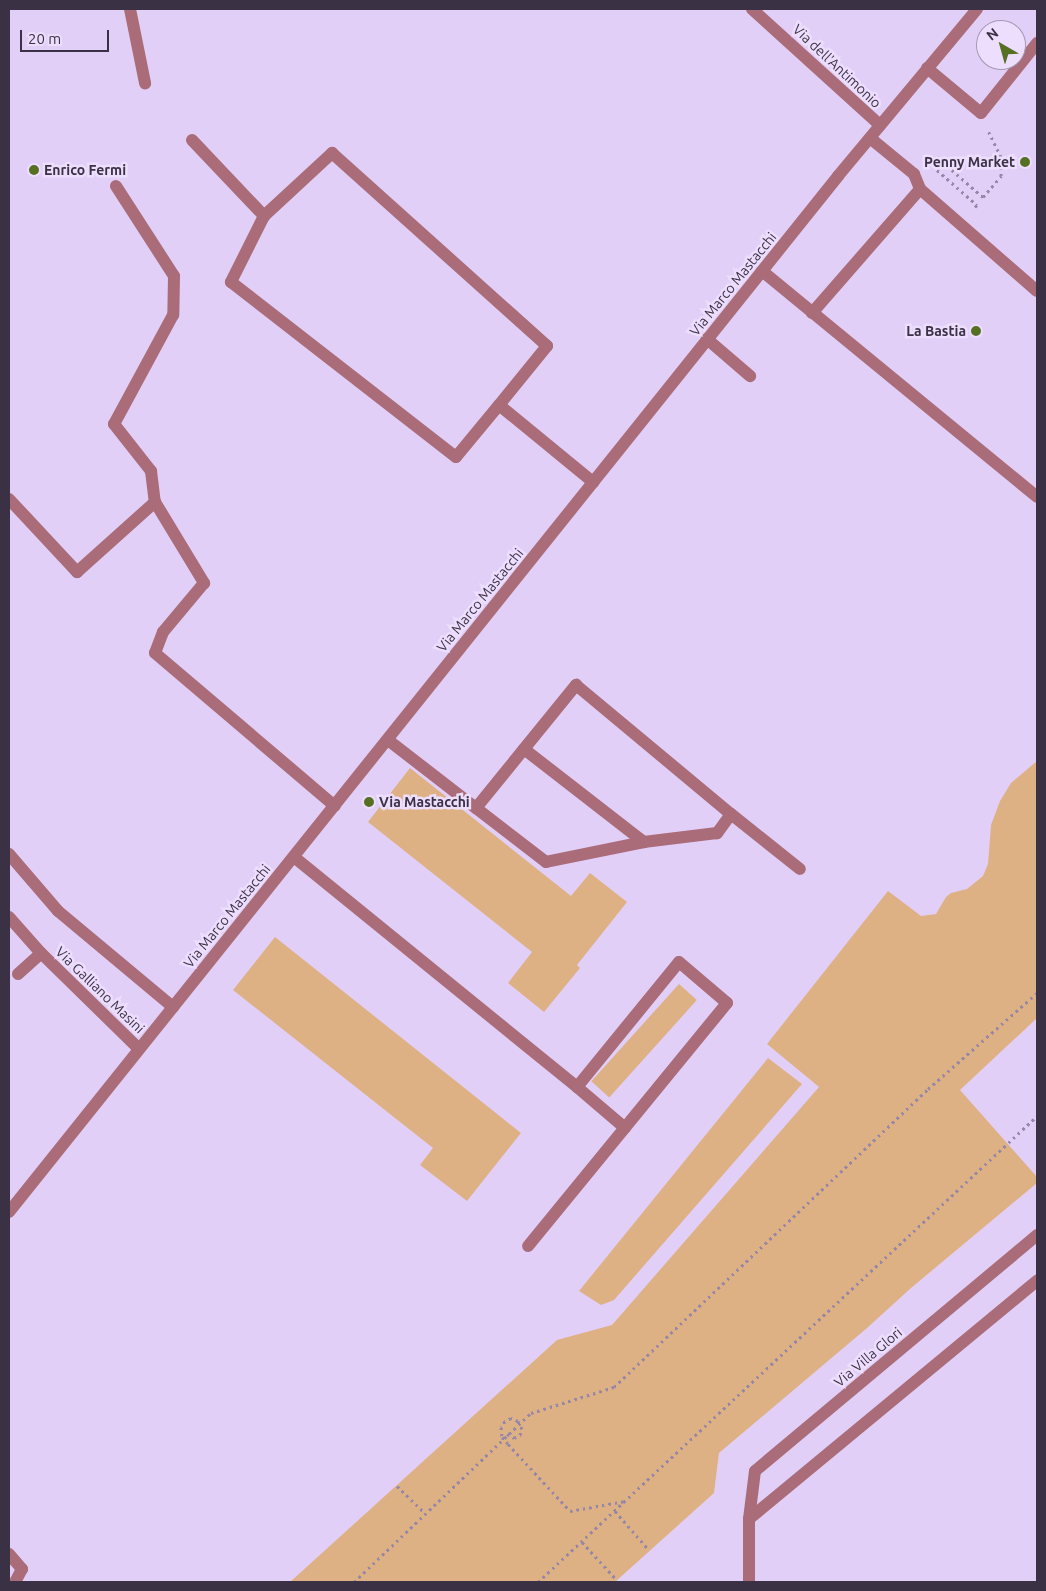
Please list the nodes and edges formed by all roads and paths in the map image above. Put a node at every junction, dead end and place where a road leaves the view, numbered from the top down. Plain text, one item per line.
1 (130, 9) edge
2 (752, 9) edge
3 (977, 9) edge
4 (1037, 43) edge
5 (927, 68) junction
6 (145, 83) dead end
7 (981, 114) junction
8 (880, 125) junction
9 (870, 138) junction
10 (192, 140) dead end
11 (116, 186) dead end
12 (920, 189) junction
13 (264, 216) junction
14 (961, 224) junction
15 (762, 271) junction
16 (1037, 290) edge
17 (812, 313) junction
18 (707, 339) junction
19 (750, 376) dead end
20 (499, 405) junction
21 (593, 482) junction
22 (1037, 497) edge
23 (9, 499) edge
24 (154, 502) junction
25 (388, 740) junction
26 (524, 749) junction
27 (335, 806) junction
28 (476, 808) junction
29 (731, 814) junction
30 (644, 842) junction
31 (9, 854) edge
32 (294, 857) junction
33 (800, 869) dead end
34 (9, 917) edge
35 (41, 954) junction
36 (18, 974) dead end
37 (1037, 993) edge
38 (173, 1007) junction
39 (138, 1048) junction
40 (577, 1087) junction
41 (1037, 1116) edge
42 (625, 1128) junction
43 (9, 1212) edge
44 (1037, 1235) edge
45 (528, 1246) dead end
46 (1037, 1281) edge
47 (507, 1434) junction
48 (397, 1486) dead end
49 (626, 1500) junction
50 (615, 1511) junction
51 (425, 1513) junction
52 (749, 1519) junction
53 (582, 1542) junction
54 (648, 1549) dead end
55 (9, 1554) edge
56 (615, 1578) dead end
57 (15, 1582) edge
58 (354, 1582) edge
59 (538, 1582) edge
60 (749, 1582) edge

1 - 6 street
2 - 8 street, Via dell'Antimonio
3 - 5 street, Via Marco Mastacchi
4 - 7 street
5 - 7 street
5 - 8 street, Via Marco Mastacchi
7 - 14 path
8 - 9 street, Via Marco Mastacchi
9 - 12 street
9 - 15 street, Via Marco Mastacchi
10 - 13 street
11 - 24 street
12 - 14 street
12 - 17 street
13 - 20 street
13 - 20 street
14 - 16 street
15 - 17 street
15 - 18 street, Via Marco Mastacchi
17 - 22 street
18 - 19 street
18 - 21 street, Via Marco Mastacchi
20 - 21 street
21 - 25 street, Via Marco Mastacchi
23 - 24 street
24 - 27 street
25 - 27 street, Via Marco Mastacchi
25 - 28 street
26 - 28 street
26 - 29 street
26 - 30 street
27 - 32 street, Via Marco Mastacchi
28 - 30 street
29 - 30 street
29 - 33 street
31 - 38 street
32 - 38 street, Via Marco Mastacchi
32 - 40 street
34 - 35 street, Via Galliano Masini
35 - 36 street, Via Galliano Masini
35 - 39 street, Via Galliano Masini
37 - 47 path
38 - 39 street, Via Marco Mastacchi
39 - 43 street, Via Marco Mastacchi
40 - 42 street
40 - 42 street
41 - 49 path
42 - 45 street
44 - 52 street, Via Villa Glori
46 - 52 street
47 - 49 path, bridge
47 - 51 path
48 - 51 path
49 - 50 path
50 - 53 path
50 - 54 path
51 - 58 path
52 - 60 street, Via Villa Glori
53 - 56 path
53 - 59 path
55 - 57 street

